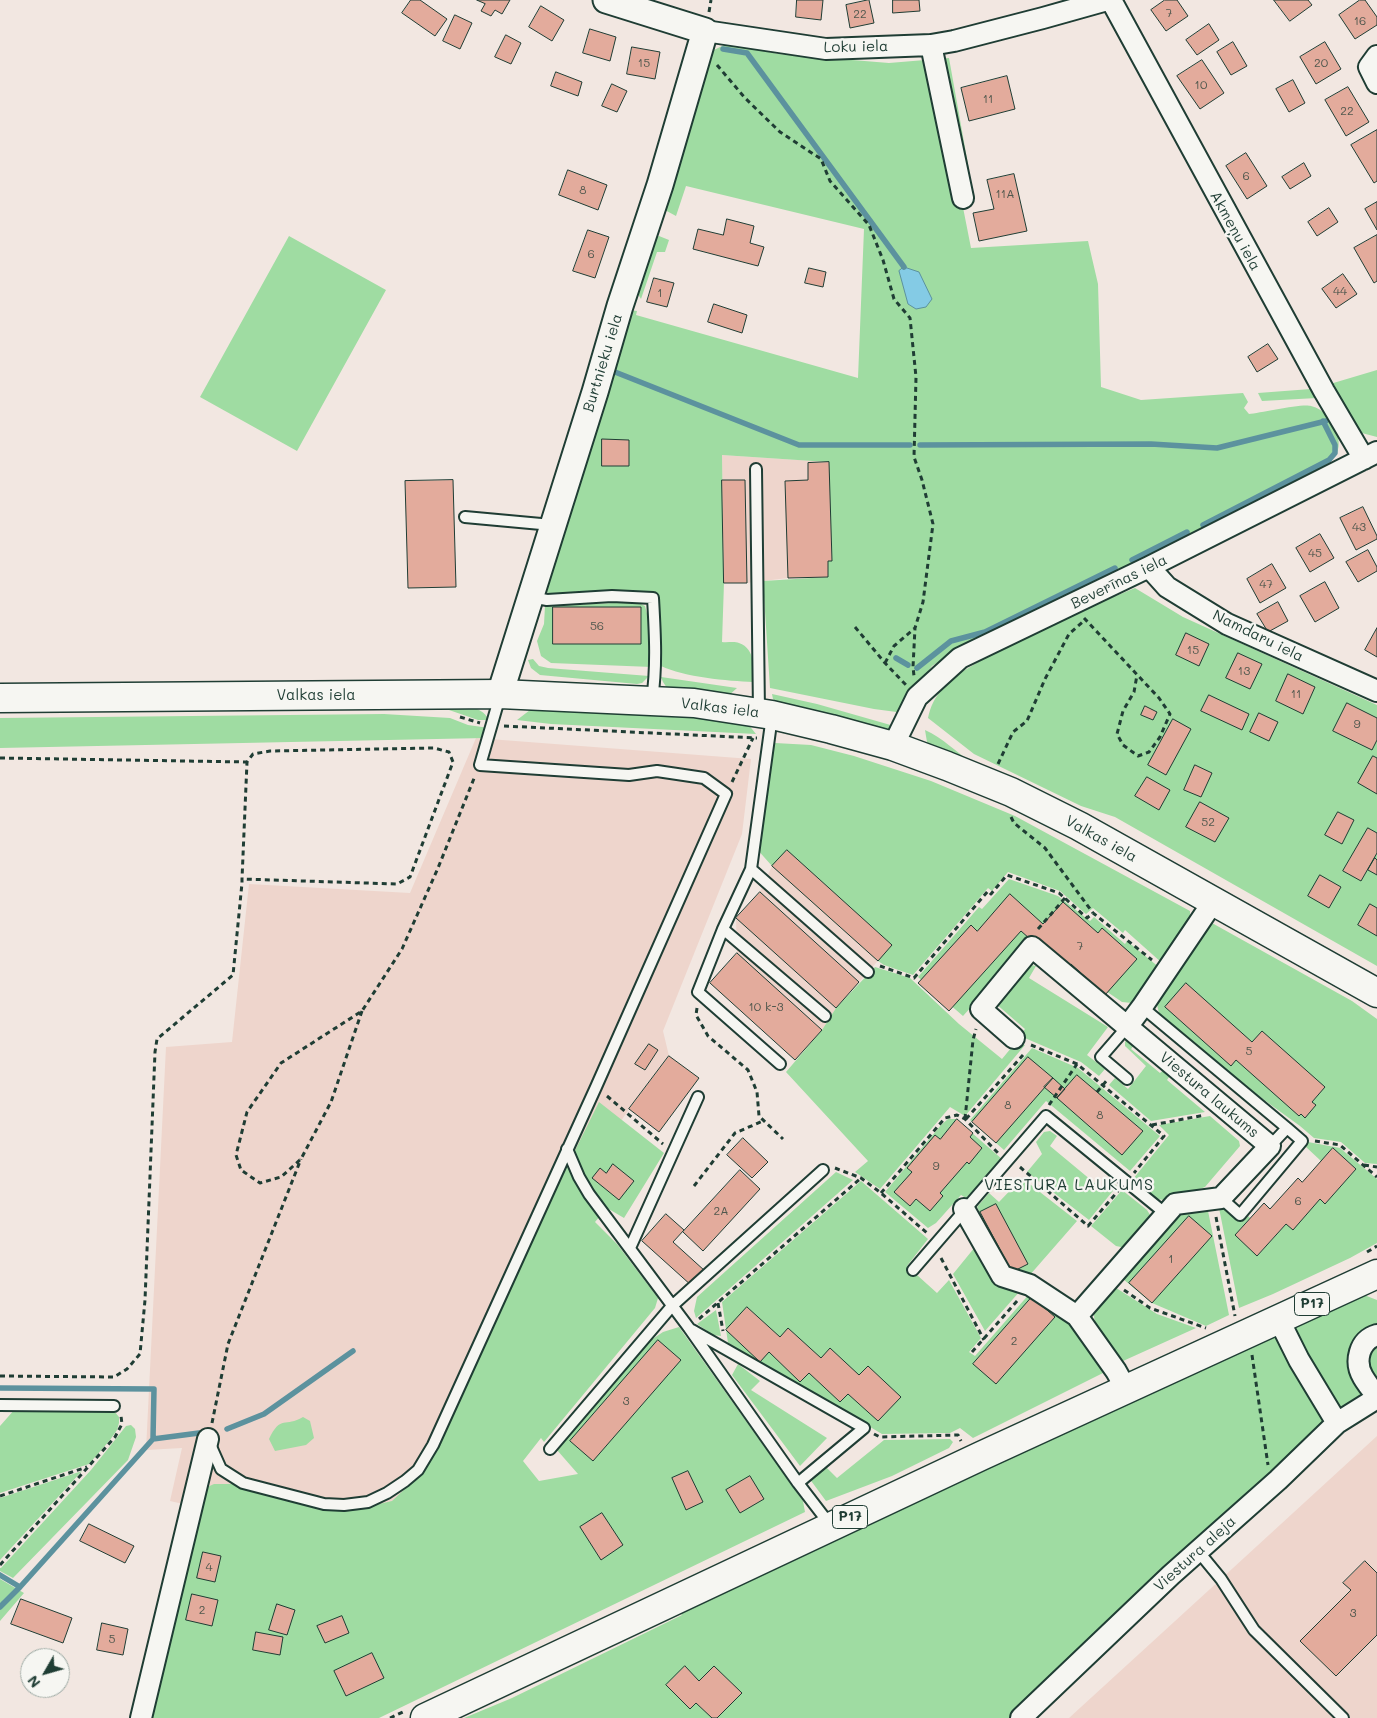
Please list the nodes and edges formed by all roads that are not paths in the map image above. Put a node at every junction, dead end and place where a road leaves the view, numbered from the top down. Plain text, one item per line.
1 (606, 0) edge
2 (1107, 0) edge
3 (1111, 0) edge
4 (703, 38) junction
5 (931, 45) junction
6 (1377, 56) edge
7 (1377, 83) edge
8 (963, 198) dead end
9 (1371, 456) edge
10 (756, 469) dead end
11 (465, 517) dead end
12 (553, 525) junction
13 (1149, 567) junction
14 (531, 597) junction
15 (1377, 691) edge
16 (500, 694) junction
17 (0, 698) edge
18 (652, 701) junction
19 (761, 722) junction
20 (893, 746) junction
21 (751, 869) junction
22 (1213, 902) junction
23 (723, 929) junction
24 (868, 972) road end
25 (1377, 993) edge
26 (1142, 1008) junction
27 (825, 1016) dead end
28 (1127, 1026) junction
29 (1023, 1041) road end
30 (780, 1064) dead end
31 (1128, 1079) dead end
32 (698, 1097) dead end
33 (1287, 1128) junction
34 (1270, 1146) junction
35 (567, 1149) junction
36 (823, 1170) road end
37 (1217, 1199) junction
38 (964, 1209) junction
39 (1166, 1214) junction
40 (630, 1248) junction
41 (913, 1270) dead end
42 (1377, 1274) edge
43 (672, 1306) junction
44 (1077, 1316) junction
45 (1277, 1319) junction
46 (689, 1328) junction
47 (1377, 1335) edge
48 (1126, 1388) junction
49 (1377, 1397) edge
50 (0, 1405) edge
51 (114, 1406) road end
52 (1337, 1423) junction
53 (208, 1439) joint
54 (550, 1449) dead end
55 (798, 1484) junction
56 (831, 1527) junction
57 (1198, 1551) junction
58 (141, 1718) edge
59 (426, 1718) edge
60 (1020, 1718) edge
61 (1343, 1718) edge

1 - 4 street, Loku iela
2 - 5 street, Loku iela
3 - 9 street, Akmeņu iela
4 - 5 street, Loku iela
4 - 12 street, Burtnieku iela
5 - 8 street
6 - 7 street
9 - 13 street, Beverīnas iela
10 - 19 lane
11 - 12 lane
12 - 14 street, Burtnieku iela
13 - 15 street, Namdaru iela
13 - 20 street, Beverīnas iela
14 - 16 street, Burtnieku iela
14 - 18 lane
16 - 17 main road, Valkas iela
16 - 18 main road, Valkas iela
16 - 35 lane
18 - 19 main road, Valkas iela
19 - 20 main road, Valkas iela
19 - 21 lane
20 - 22 main road, Valkas iela
21 - 23 lane
21 - 24 lane
22 - 25 main road, Valkas iela
22 - 26 street
23 - 27 lane
23 - 30 lane
26 - 28 street
26 - 33 lane
28 - 29 street, Viestura laukums
28 - 31 lane
28 - 34 street, Viestura laukums
32 - 40 lane
33 - 34 lane
33 - 37 lane
34 - 37 street, Viestura laukums
35 - 40 lane
35 - 53 lane
36 - 43 lane
37 - 39 street
38 - 39 lane
38 - 41 lane
38 - 44 street
39 - 44 street
40 - 43 lane
42 - 45 main road, P17
43 - 46 lane
43 - 54 lane
44 - 48 street
45 - 48 main road, P17
45 - 52 street
46 - 55 lane
46 - 55 lane
47 - 49 street
48 - 56 main road, P17
49 - 52 street, Viestura aleja
50 - 51 lane
52 - 57 street, Viestura aleja
53 - 58 street
55 - 56 lane
56 - 59 main road, P17
57 - 60 street, Viestura aleja
57 - 61 lane

